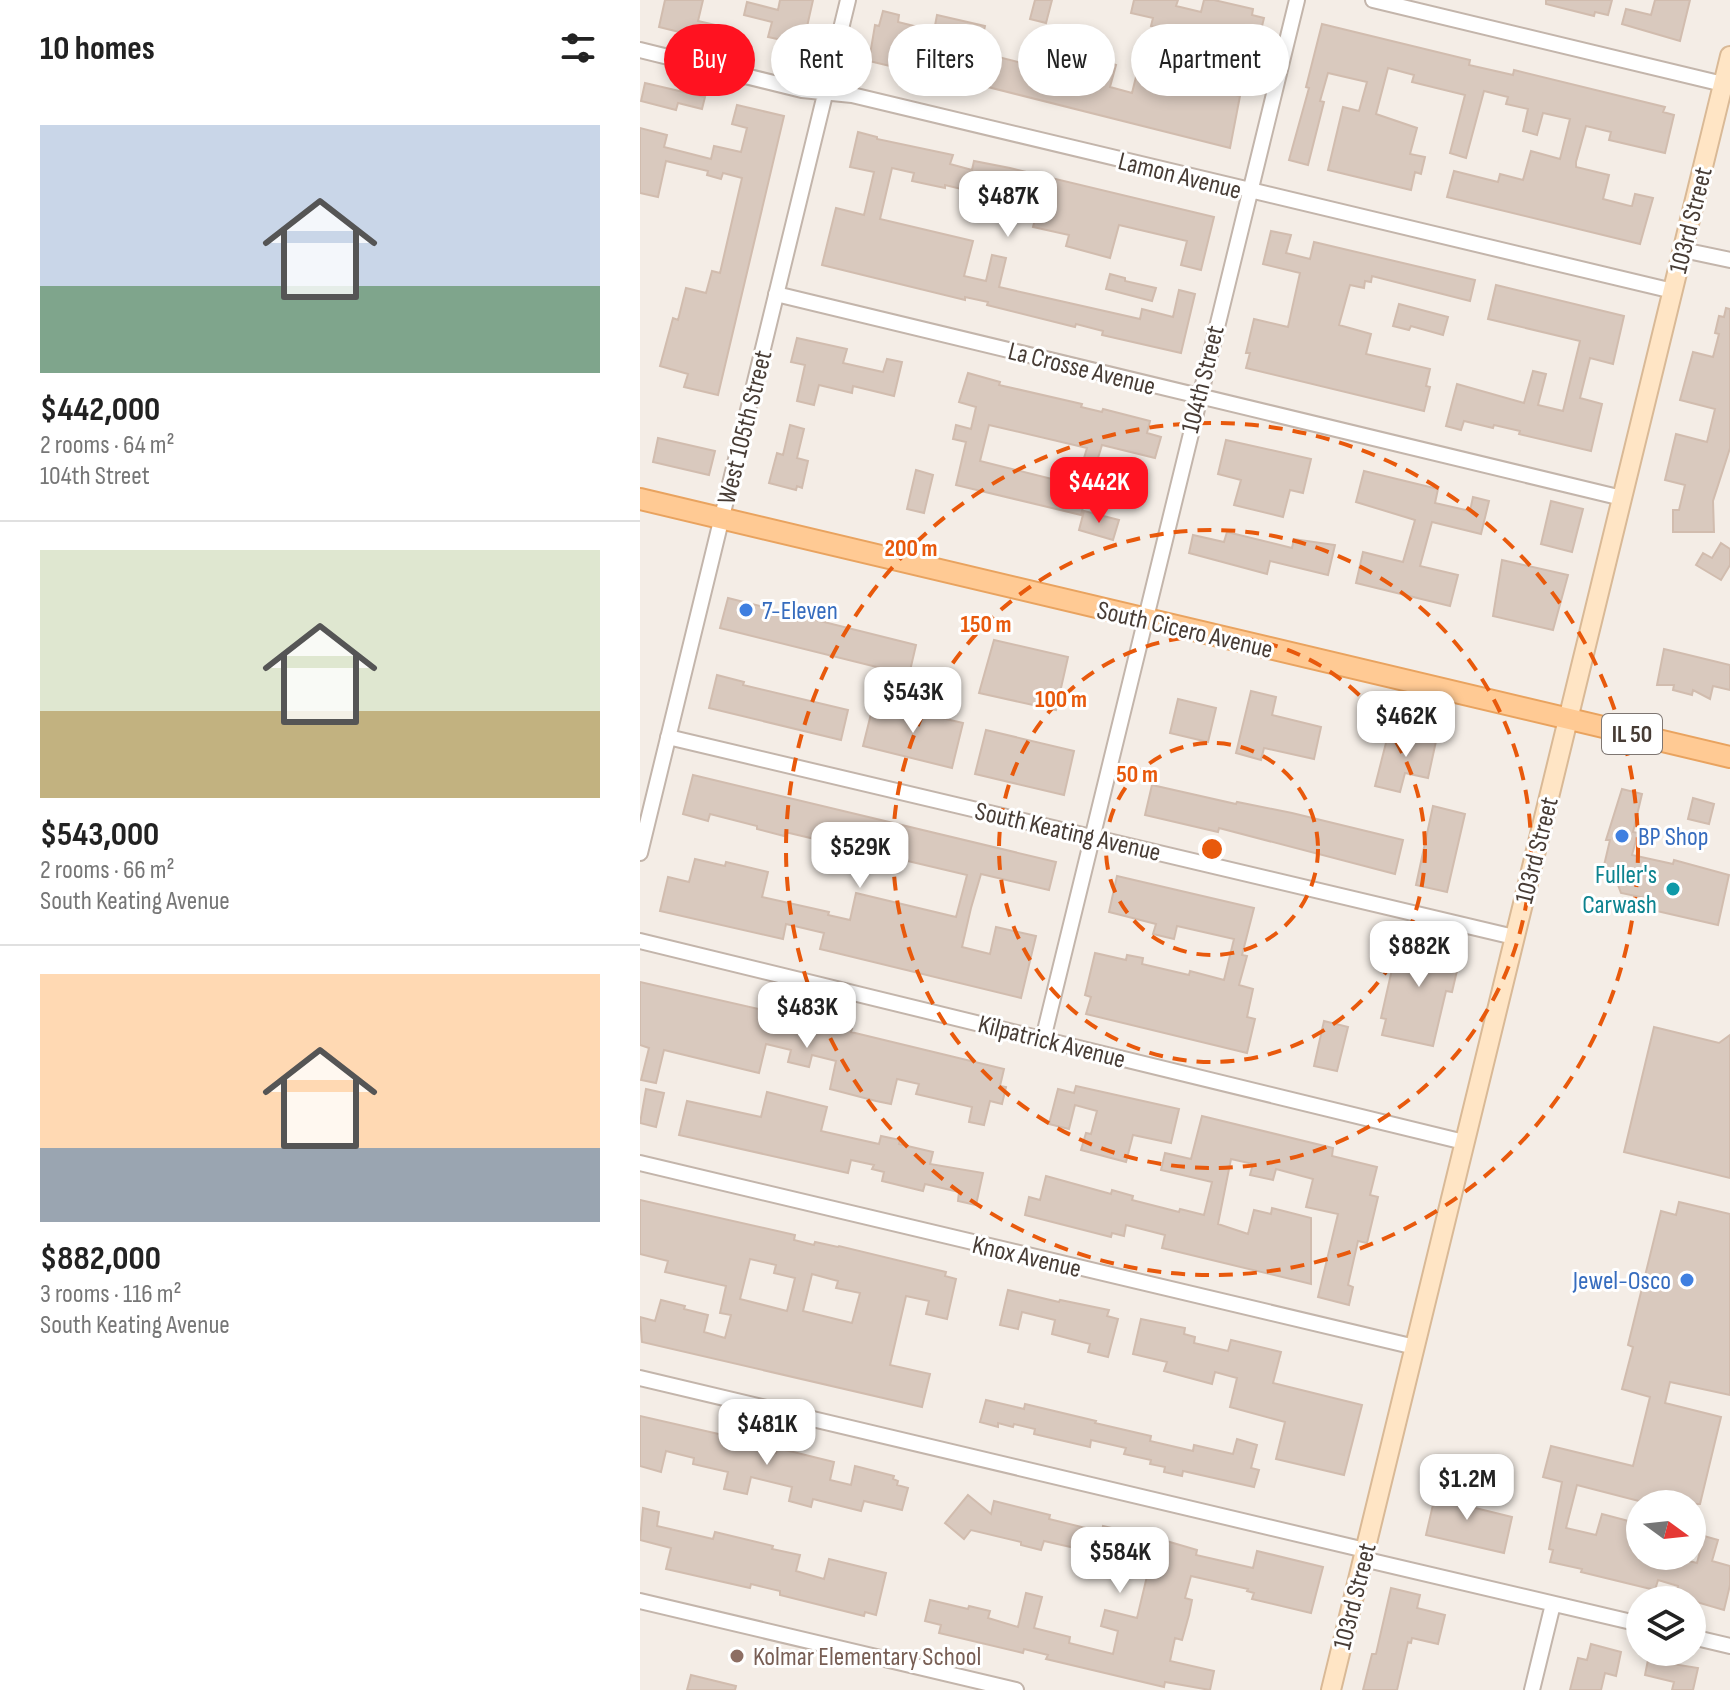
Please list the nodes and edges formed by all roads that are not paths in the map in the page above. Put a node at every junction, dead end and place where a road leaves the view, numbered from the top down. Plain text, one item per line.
1 (848, 0) edge
2 (1297, 0) edge
3 (1373, 0) edge
4 (842, 24) edge
5 (640, 50) edge
6 (1730, 56) edge
7 (771, 82) edge
8 (1723, 84) junction
9 (825, 96) edge
10 (856, 96) edge
11 (1248, 191) junction
12 (1683, 250) junction
13 (1730, 260) edge
14 (1673, 291) junction
15 (776, 294) junction
16 (1198, 396) junction
17 (1622, 498) junction
18 (640, 499) edge
19 (722, 519) junction
20 (1144, 620) junction
21 (1568, 719) junction
22 (668, 737) junction
23 (1730, 757) edge
24 (1091, 836) junction
25 (640, 853) edge
26 (1514, 937) junction
27 (640, 941) edge
28 (1043, 1039) junction
29 (1464, 1142) junction
30 (640, 1163) edge
31 (1415, 1347) junction
32 (640, 1378) edge
33 (1364, 1554) junction
34 (640, 1601) edge
35 (1553, 1604) junction
36 (1626, 1621) edge
37 (1706, 1640) edge
38 (1730, 1646) edge
39 (1016, 1690) edge
40 (1331, 1690) edge
41 (1532, 1690) edge

1 - 4 street, West 105th Street
2 - 11 street, 104th Street
3 - 8 street
5 - 7 street, Lamon Avenue
6 - 8 main road, 103rd Street
8 - 12 main road, 103rd Street
9 - 15 street, West 105th Street
10 - 11 street, Lamon Avenue
11 - 14 street, Lamon Avenue
11 - 16 street, 104th Street
12 - 13 street
12 - 14 main road, 103rd Street
14 - 17 main road, 103rd Street
15 - 16 street, La Crosse Avenue
15 - 19 street, West 105th Street
16 - 17 street, La Crosse Avenue
16 - 20 street, 104th Street
17 - 21 main road, 103rd Street
18 - 19 main road, South Cicero Avenue / IL 50
19 - 20 main road, South Cicero Avenue / IL 50
19 - 22 street, West 105th Street
20 - 21 main road, South Cicero Avenue / IL 50
20 - 24 street, 104th Street
21 - 23 main road, South Cicero Avenue / IL 50
21 - 26 main road, 103rd Street
22 - 24 street, South Keating Avenue
22 - 25 street, West 105th Street
24 - 26 street, South Keating Avenue
24 - 28 street, 104th Street
26 - 29 main road, 103rd Street
27 - 28 street, Kilpatrick Avenue
28 - 29 street, Kilpatrick Avenue
29 - 31 main road, 103rd Street
30 - 31 street, Knox Avenue
31 - 33 main road, 103rd Street
32 - 33 street
33 - 35 street
33 - 40 main road, 103rd Street
34 - 39 street
35 - 36 street
35 - 41 street
37 - 38 street

